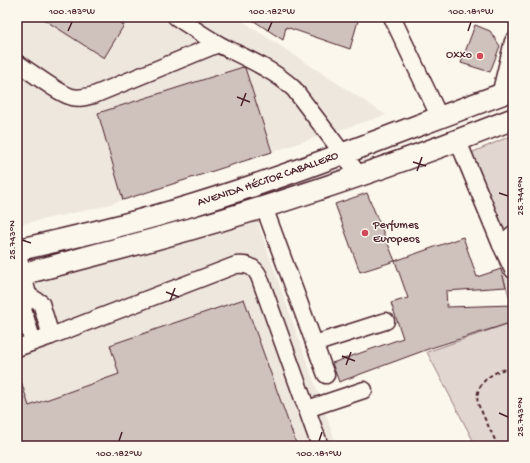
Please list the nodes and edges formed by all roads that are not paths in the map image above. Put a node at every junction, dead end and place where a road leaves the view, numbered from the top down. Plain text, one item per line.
1 (176, 17) edge
2 (392, 17) edge
3 (513, 41) edge
4 (218, 44) junction
5 (17, 63) edge
6 (506, 93) edge
7 (440, 118) junction
8 (513, 119) edge
9 (458, 141) junction
10 (343, 155) junction
11 (359, 175) junction
12 (264, 207) junction
13 (513, 234) edge
14 (501, 245) junction
15 (17, 250) edge
16 (513, 270) edge
17 (20, 274) edge
18 (28, 295) junction
19 (386, 321) dead end
20 (51, 336) junction
21 (33, 342) junction
22 (314, 344) junction
23 (17, 348) edge
24 (326, 375) dead end
25 (364, 390) dead end
26 (306, 409) junction
27 (320, 446) edge

1 - 4 lane
2 - 7 lane
3 - 6 lane
4 - 5 lane
4 - 10 lane
6 - 7 main road, AVENIDA HÉCTOR CABALLERO
7 - 10 main road, AVENIDA HÉCTOR CABALLERO
8 - 9 main road, AVENIDA HÉCTOR CABALLERO
9 - 11 main road, AVENIDA HÉCTOR CABALLERO
9 - 14 lane
10 - 11 lane
10 - 15 main road, AVENIDA HÉCTOR CABALLERO
11 - 12 main road, AVENIDA HÉCTOR CABALLERO
12 - 17 main road, AVENIDA HÉCTOR CABALLERO
12 - 22 lane
13 - 14 lane
14 - 16 lane
15 - 17 lane
17 - 18 lane
18 - 20 lane
18 - 21 lane
19 - 22 lane
20 - 21 lane
20 - 26 lane
21 - 23 lane
22 - 24 lane
25 - 26 lane
26 - 27 lane

